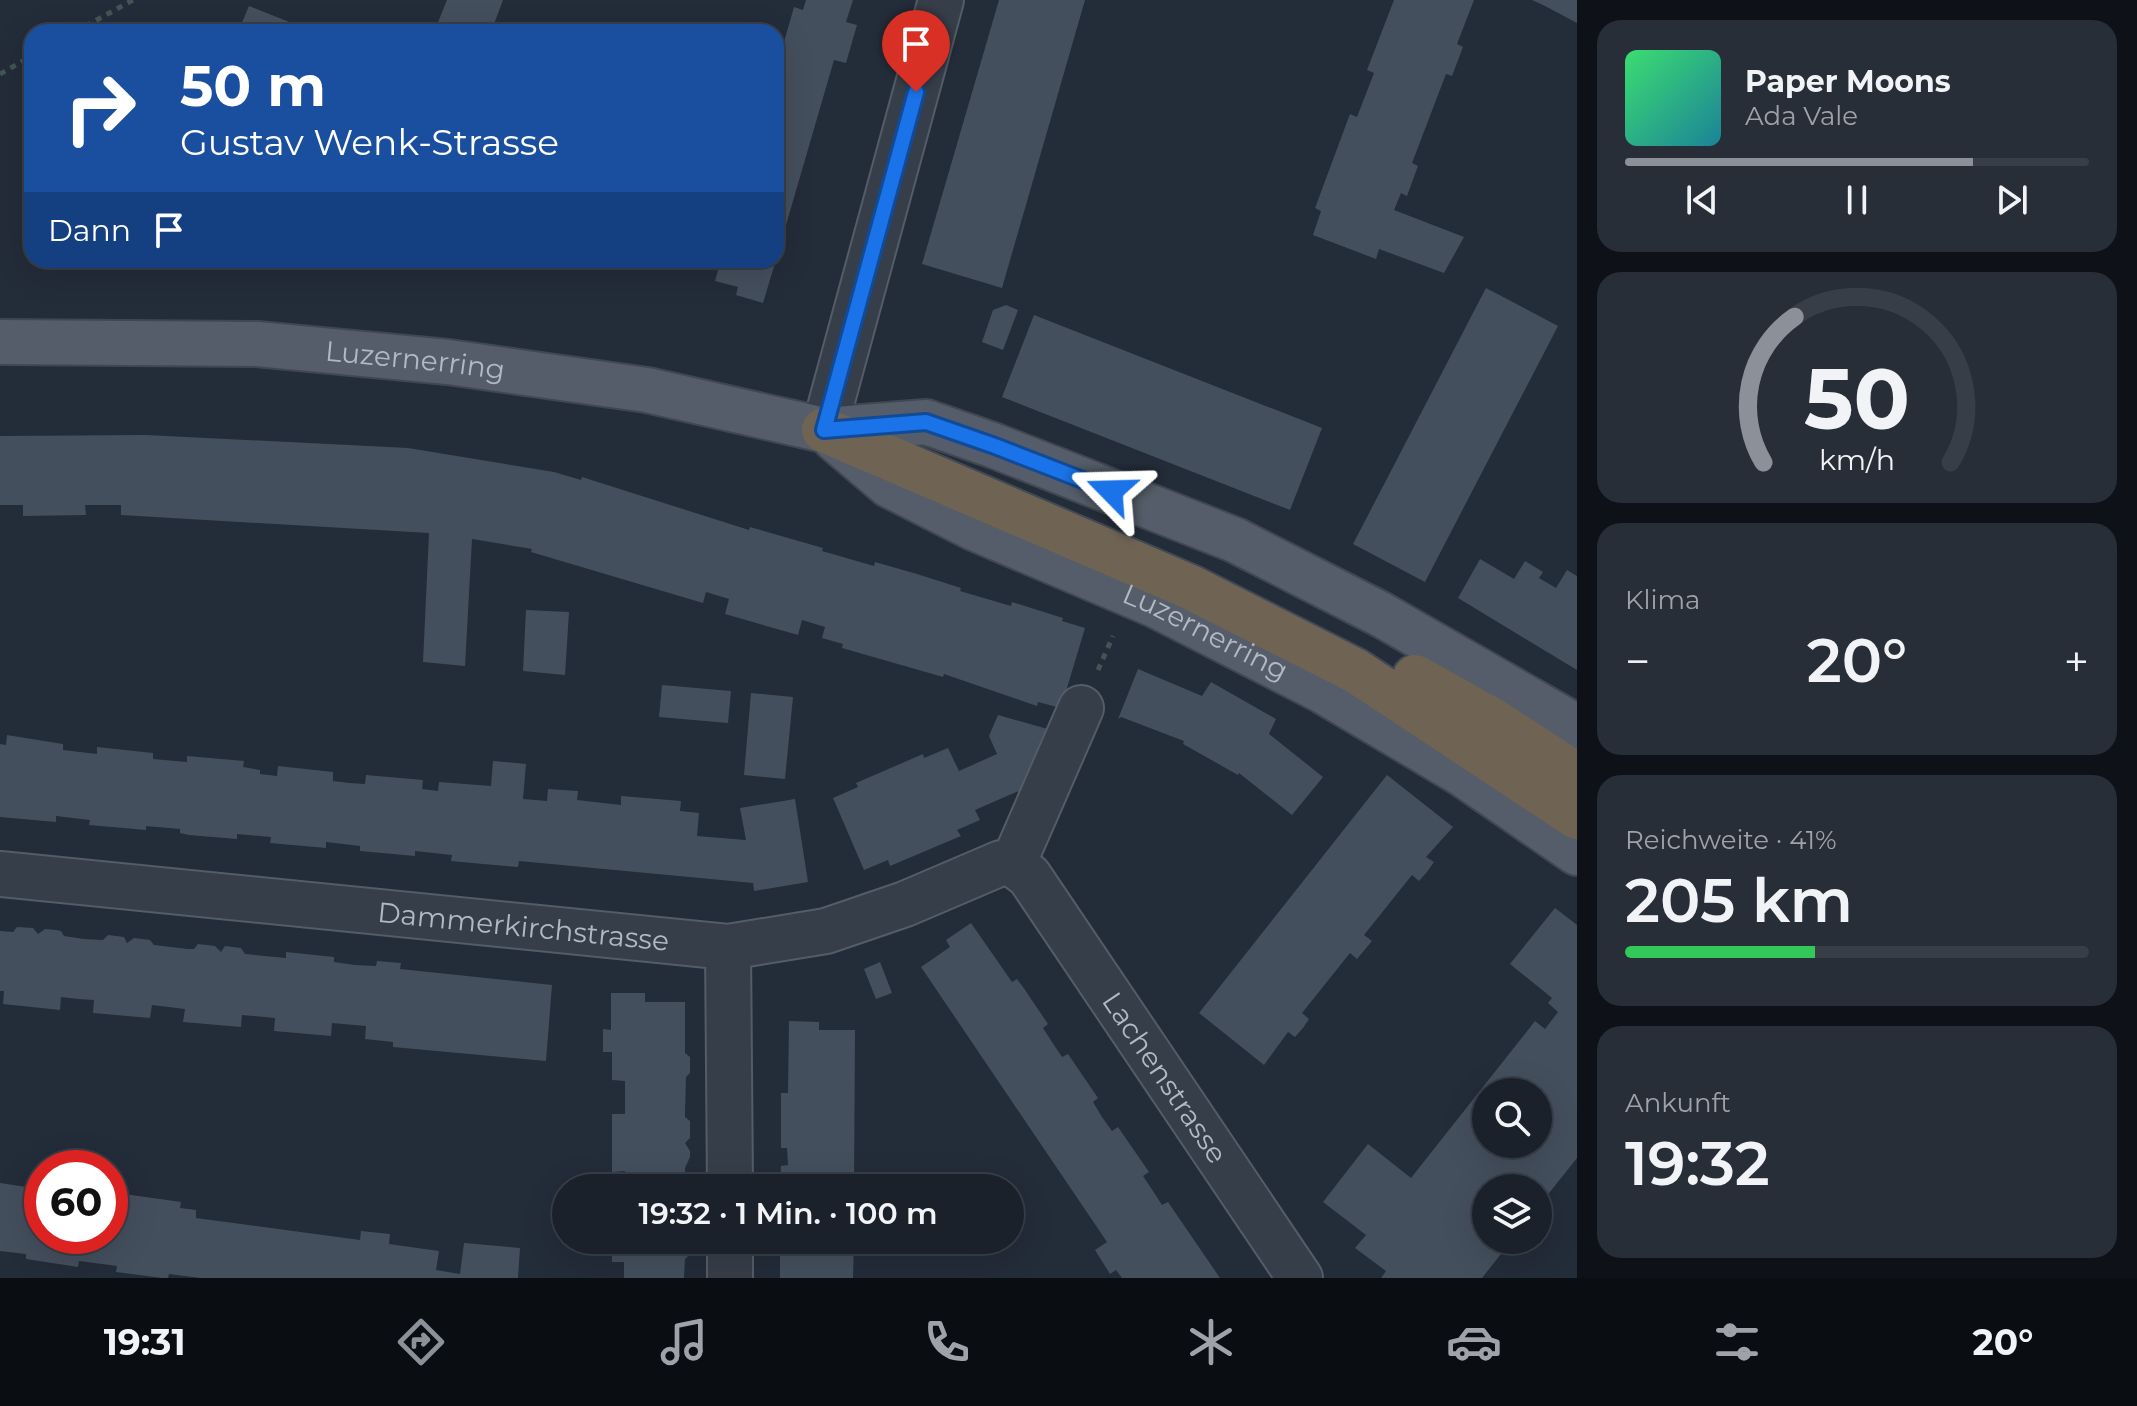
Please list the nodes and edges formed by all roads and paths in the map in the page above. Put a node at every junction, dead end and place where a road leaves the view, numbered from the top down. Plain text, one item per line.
1 (133, 0) edge
2 (941, 0) edge
3 (90, 24) edge
4 (24, 60) edge
5 (0, 74) edge
6 (0, 342) edge
7 (824, 430) junction
8 (1130, 594) junction
9 (1081, 708) joint
10 (1577, 727) edge
11 (1577, 775) edge
12 (1577, 817) edge
13 (1577, 853) edge
14 (1021, 870) junction
15 (0, 874) edge
16 (728, 947) junction
17 (730, 1174) edge
18 (730, 1254) edge
19 (730, 1278) edge
20 (1300, 1278) edge

1 - 3 path
2 - 7 street
4 - 5 path
6 - 7 main road, Luzernerring
7 - 8 main road, Luzernerring
7 - 10 main road, Luzernerring
7 - 11 highway
7 - 12 highway
8 - 9 path
8 - 13 main road, Luzernerring
9 - 14 street
14 - 16 street, Dammerkirchstrasse
14 - 20 street, Lachenstrasse
15 - 16 street, Dammerkirchstrasse
16 - 17 street
18 - 19 street

